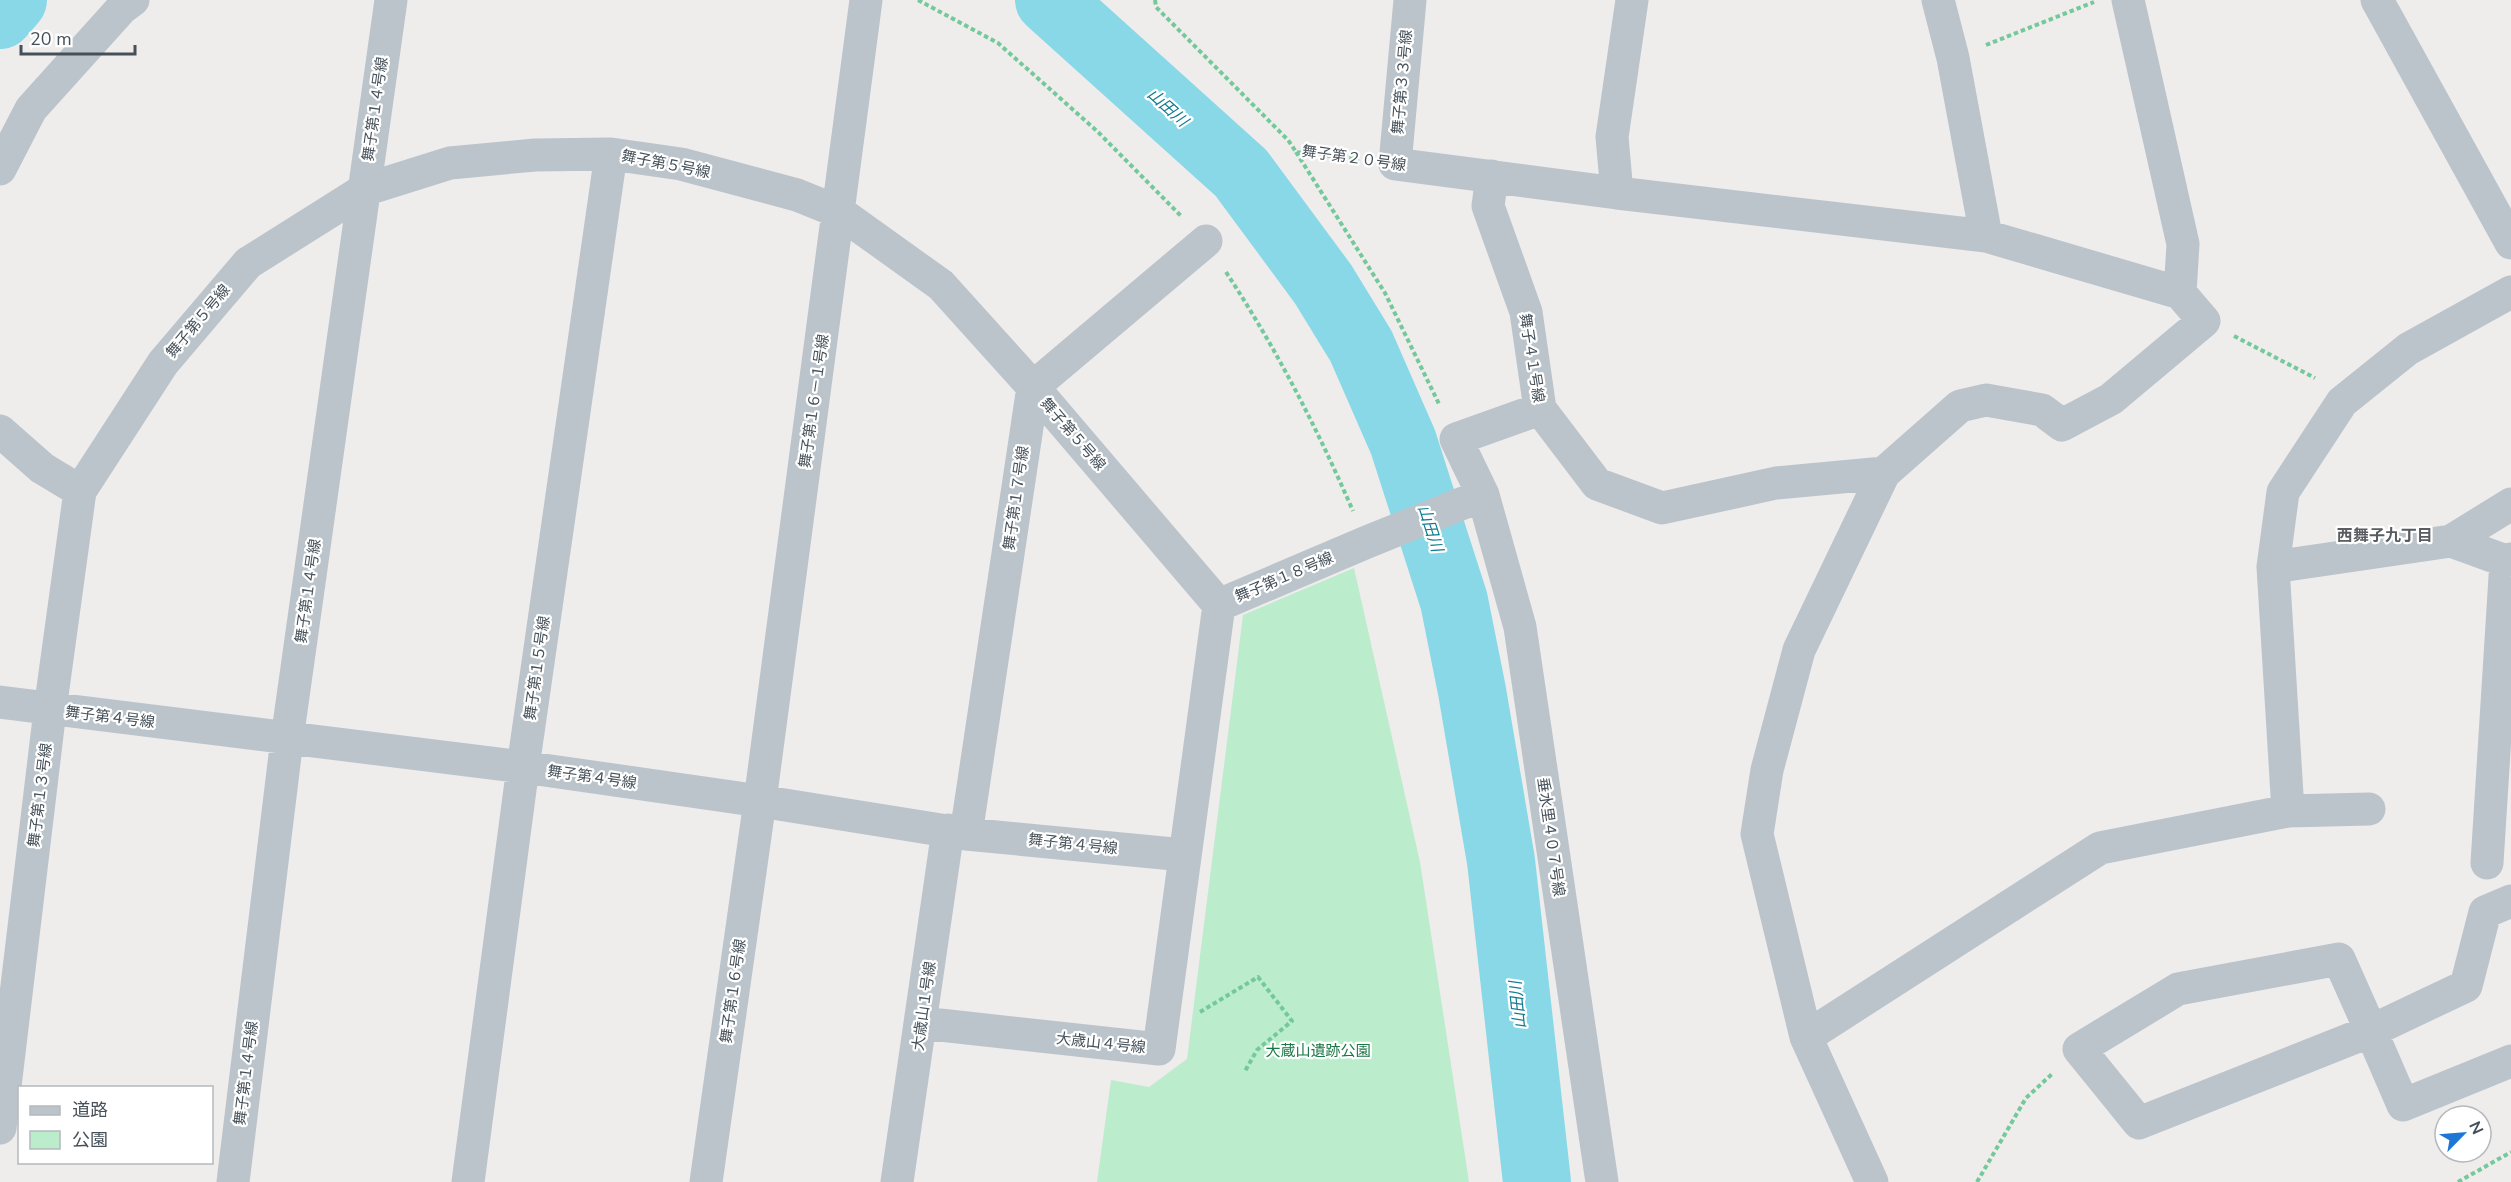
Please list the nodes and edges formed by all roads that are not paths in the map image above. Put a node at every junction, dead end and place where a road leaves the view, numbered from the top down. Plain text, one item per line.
1 (133, 0) edge
2 (391, 0) edge
3 (866, 0) edge
4 (1410, 0) edge
5 (1632, 0) edge
6 (1938, 0) edge
7 (2128, 0) edge
8 (2377, 0) edge
9 (610, 154) junction
10 (1395, 164) joint
11 (0, 169) edge
12 (1492, 176) junction
13 (364, 190) junction
14 (1617, 193) junction
15 (840, 212) junction
16 (1986, 236) junction
17 (1206, 241) dead end
18 (2511, 243) edge
19 (2180, 292) junction
20 (2511, 292) edge
21 (1033, 387) junction
22 (1540, 409) junction
23 (0, 431) edge
24 (1884, 473) junction
25 (80, 491) junction
26 (1483, 495) junction
27 (2511, 504) edge
28 (2451, 541) junction
29 (2508, 560) edge
30 (2273, 567) junction
31 (1219, 605) junction
32 (0, 702) edge
33 (50, 710) junction
34 (287, 739) junction
35 (523, 767) junction
36 (760, 801) junction
37 (2369, 809) dead end
38 (2288, 811) junction
39 (957, 832) junction
40 (1184, 855) junction
41 (2487, 863) dead end
42 (2511, 901) edge
43 (922, 1023) junction
44 (2371, 1031) junction
45 (1806, 1037) junction
46 (2511, 1061) edge
47 (0, 1128) edge
48 (233, 1182) edge
49 (468, 1182) edge
50 (706, 1182) edge
51 (897, 1182) edge
52 (1602, 1182) edge
53 (1872, 1182) edge

1 - 11 street
2 - 13 street, 舞子第１４号線
3 - 15 street, 舞子第１６－１号線
4 - 10 street, 舞子第３３号線
5 - 14 street
6 - 16 street
7 - 19 street
8 - 18 street
9 - 13 street, 舞子第５号線
9 - 15 street, 舞子第５号線
9 - 35 street, 舞子第１５号線
10 - 12 street, 舞子第２０号線
12 - 14 street, 舞子第２０号線
12 - 22 street, 舞子４１号線
13 - 25 street, 舞子第５号線
13 - 34 street, 舞子第１４号線
14 - 16 street, 舞子第２０号線
15 - 21 street, 舞子第５号線
15 - 36 street, 舞子第１６－１号線
16 - 19 street, 舞子第２０号線
17 - 21 street
19 - 24 street
20 - 30 street
21 - 31 street, 舞子第５号線
21 - 39 street, 舞子第１７号線
22 - 24 street, 舞子４１号線
22 - 26 street, 垂水里４０７号線
23 - 25 street
24 - 45 street
25 - 33 street, 舞子第１３号線
26 - 31 street, 舞子第１８号線
26 - 52 street, 垂水里４０７号線
27 - 28 street
28 - 29 street
28 - 30 street
29 - 41 street
30 - 38 street
31 - 40 street, 舞子第１８号線
32 - 33 street, 舞子第４号線
33 - 34 street, 舞子第４号線
33 - 47 street, 舞子第１３号線
34 - 35 street, 舞子第４号線
34 - 48 street, 舞子第１４号線
35 - 36 street, 舞子第４号線
35 - 49 street, 舞子第１５号線
36 - 39 street, 舞子第４号線
36 - 50 street, 舞子第１６号線
37 - 38 street
38 - 45 street
39 - 40 street, 舞子第４号線
39 - 43 street, 大歳山１号線
40 - 43 street, 大歳山４号線
42 - 44 street
43 - 51 street, 大歳山１号線
44 - 44 street
44 - 46 street
45 - 53 street

